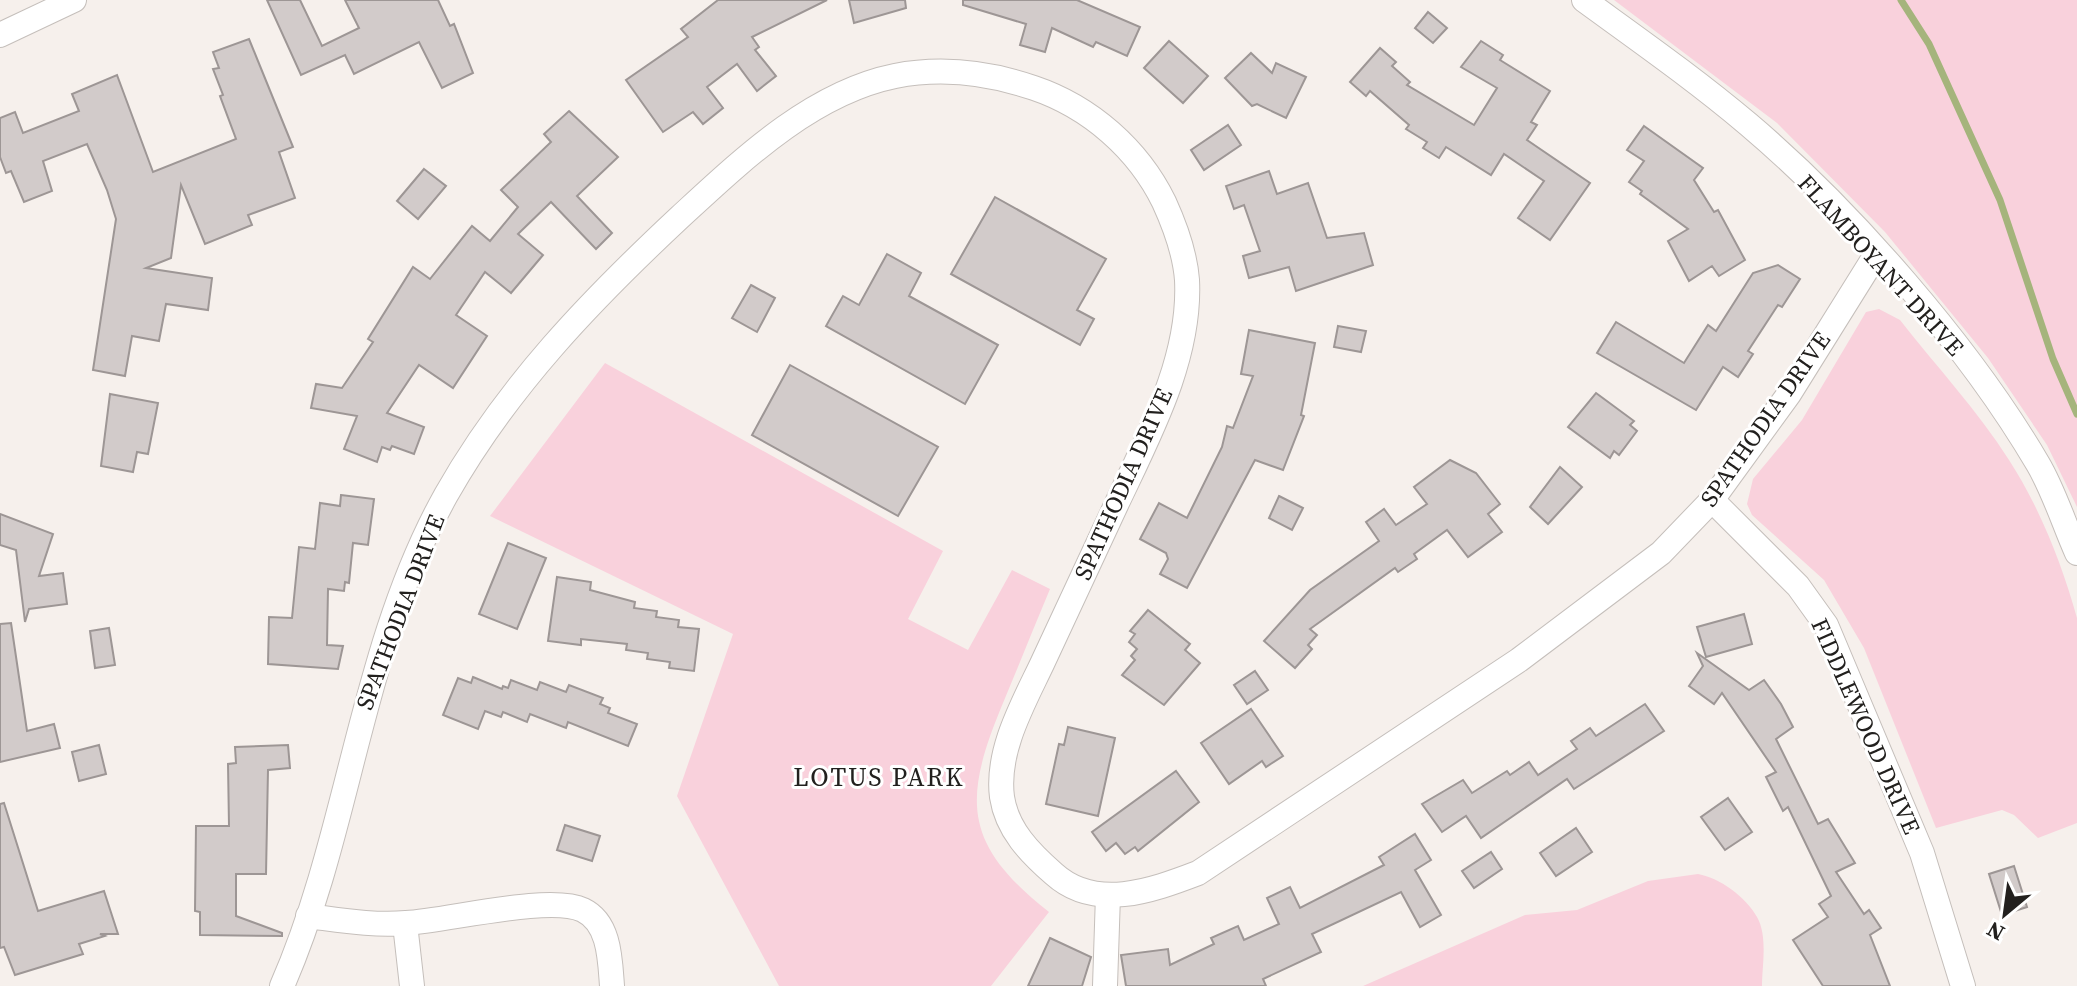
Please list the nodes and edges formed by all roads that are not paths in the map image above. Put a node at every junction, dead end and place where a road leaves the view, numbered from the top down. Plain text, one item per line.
1 (74, 0) edge
2 (1584, 0) edge
3 (0, 35) edge
4 (1877, 253) junction
5 (1712, 500) junction
6 (2077, 553) edge
7 (1108, 895) junction
8 (308, 916) junction
9 (405, 924) junction
10 (282, 986) edge
11 (412, 986) edge
12 (612, 986) edge
13 (1105, 986) edge
14 (1963, 986) edge

1 - 3 street
2 - 4 street, FLAMBOYANT DRIVE
4 - 5 street, SPATHODIA DRIVE
4 - 6 street, FLAMBOYANT DRIVE
5 - 7 street, SPATHODIA DRIVE
5 - 14 street, FIDDLEWOOD DRIVE
7 - 8 street, SPATHODIA DRIVE
7 - 13 street
8 - 9 street
8 - 10 street, SPATHODIA DRIVE
9 - 11 street
9 - 12 street

